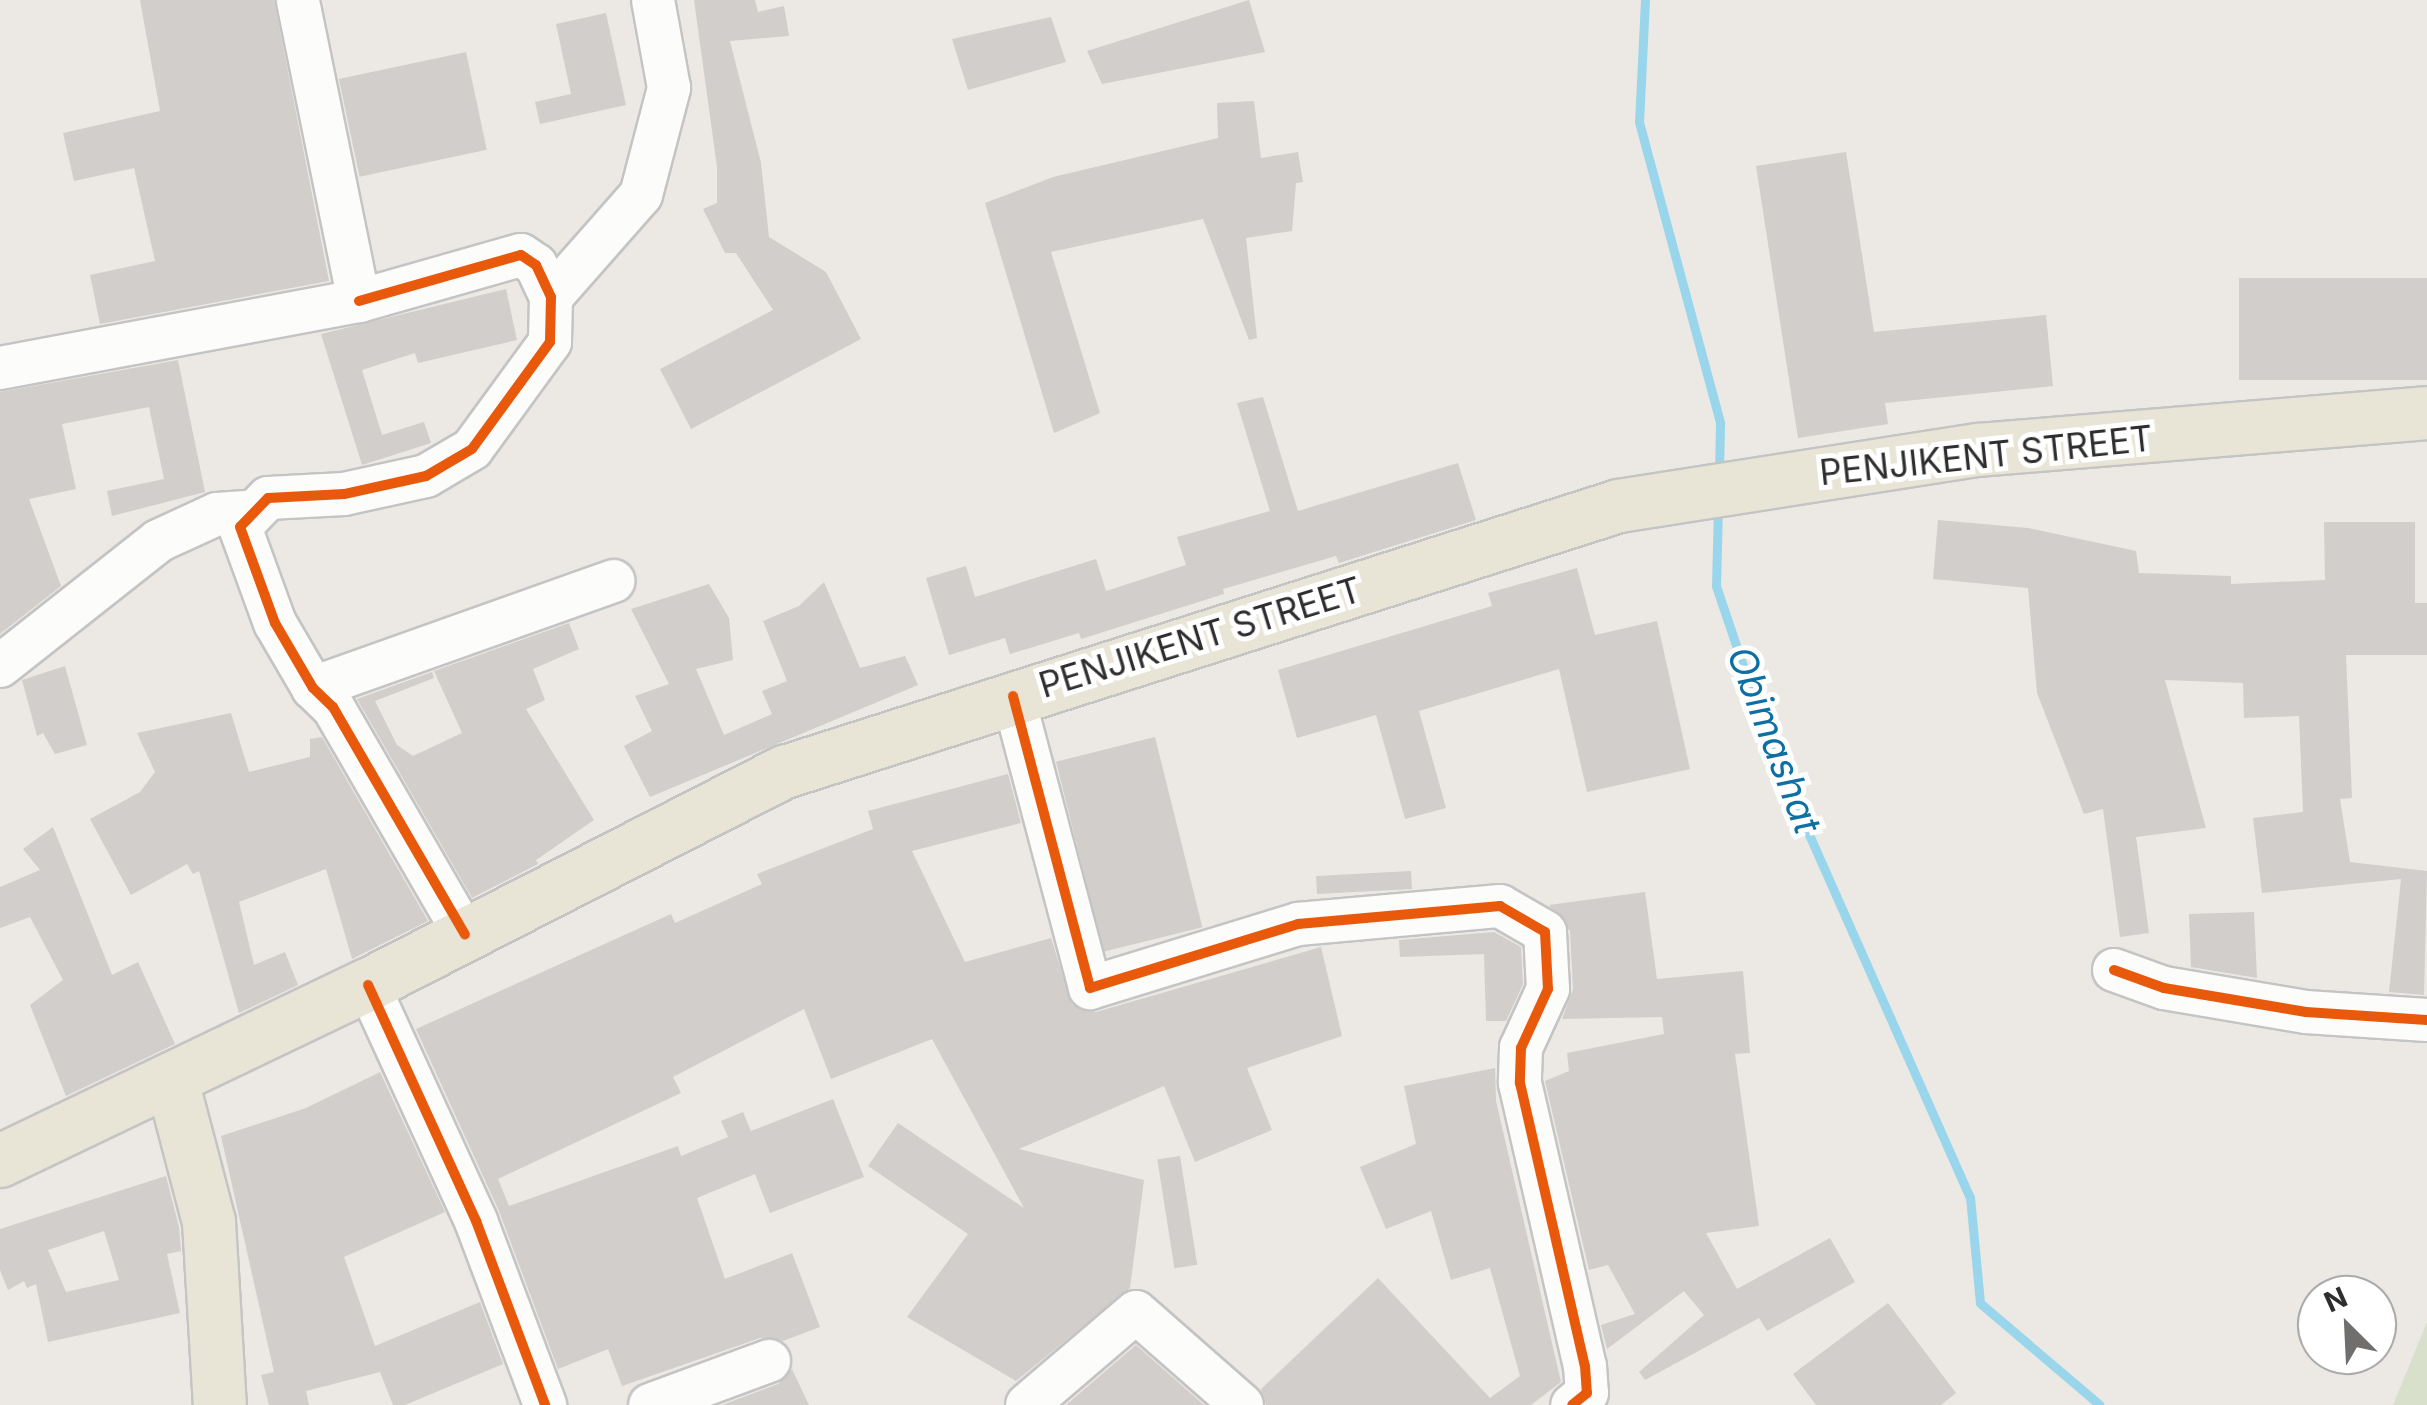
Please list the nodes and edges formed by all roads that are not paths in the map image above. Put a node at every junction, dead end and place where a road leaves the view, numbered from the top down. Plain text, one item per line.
1 (298, 0) edge
2 (653, 0) edge
3 (551, 297) junction
4 (359, 300) junction
5 (0, 368) edge
6 (2427, 413) edge
7 (249, 512) junction
8 (613, 581) dead end
9 (0, 666) edge
10 (314, 688) junction
11 (1013, 696) junction
12 (465, 936) junction
13 (2114, 970) dead end
14 (368, 985) junction
15 (2427, 1020) edge
16 (172, 1082) junction
17 (0, 1161) edge
18 (769, 1360) dead end
19 (220, 1405) edge
20 (545, 1405) edge
21 (650, 1405) edge
22 (1027, 1405) edge
23 (1242, 1405) edge
24 (1572, 1405) edge

1 - 4 street
2 - 3 street
3 - 4 street
3 - 7 street
4 - 5 street
6 - 11 main road, PENJIKENT STREET
7 - 9 street
7 - 10 street
8 - 10 street
10 - 12 street
11 - 12 main road, PENJIKENT STREET
11 - 24 street
12 - 14 main road, PENJIKENT STREET
13 - 15 street
14 - 16 main road, PENJIKENT STREET
14 - 20 street
16 - 17 main road, PENJIKENT STREET
16 - 19 main road
18 - 21 street
22 - 23 street

